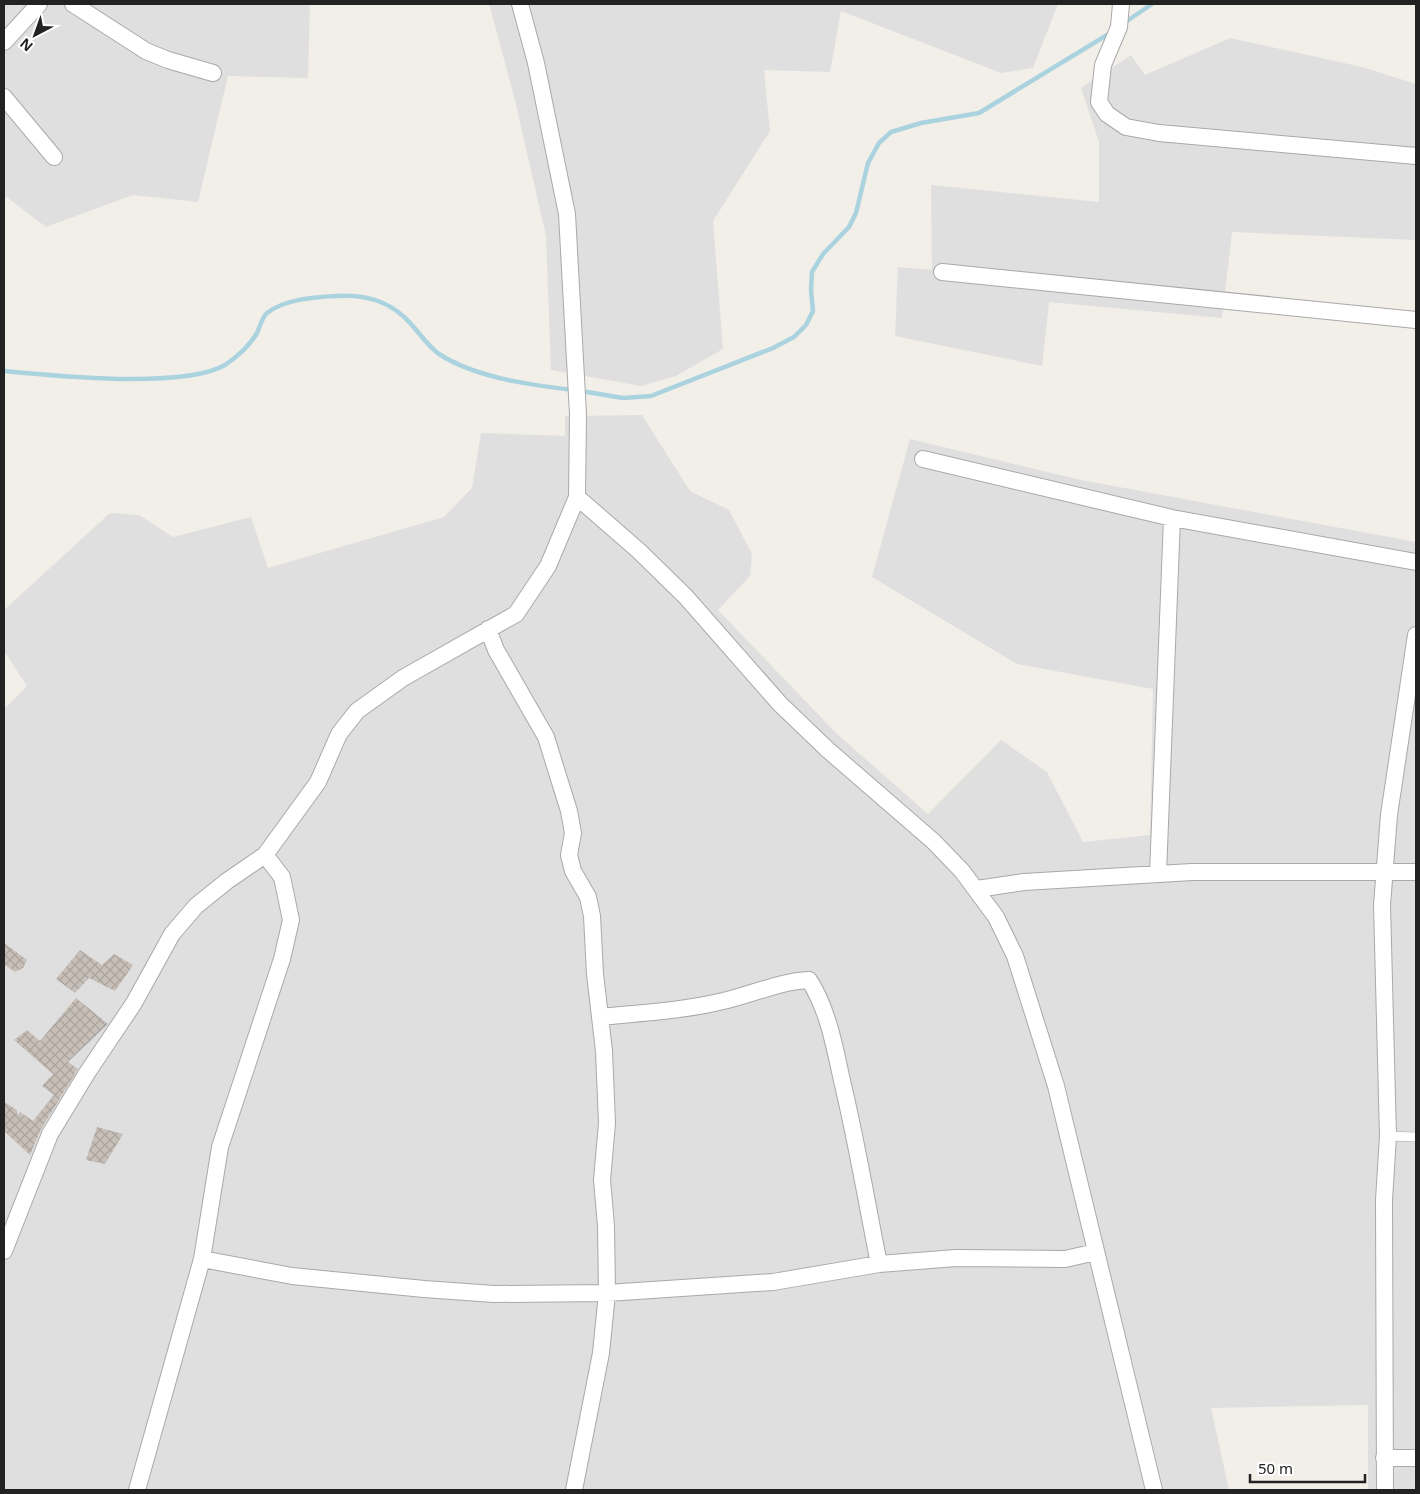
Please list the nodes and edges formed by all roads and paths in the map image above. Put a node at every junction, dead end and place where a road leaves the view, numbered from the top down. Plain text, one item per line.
1 (39, 4) edge
2 (73, 4) edge
3 (520, 4) edge
4 (1121, 4) edge
5 (4, 42) edge
6 (213, 73) dead end
7 (4, 97) edge
8 (1416, 156) edge
9 (54, 157) dead end
10 (942, 272) dead end
11 (1416, 320) edge
12 (923, 459) dead end
13 (577, 497) junction
14 (1172, 518) junction
15 (1416, 562) edge
16 (488, 630) junction
17 (1416, 635) edge
18 (265, 855) junction
19 (1385, 871) junction
20 (1416, 872) edge
21 (1158, 874) junction
22 (977, 889) junction
23 (600, 1017) junction
24 (1388, 1136) junction
25 (1416, 1137) edge
26 (4, 1252) edge
27 (1096, 1252) junction
28 (202, 1259) junction
29 (878, 1264) junction
30 (607, 1293) junction
31 (1384, 1458) junction
32 (1416, 1458) edge
33 (136, 1490) edge
34 (574, 1490) edge
35 (1154, 1490) edge
36 (1385, 1490) edge

1 - 5 street
2 - 6 street
3 - 13 street
4 - 8 street
7 - 9 street
10 - 11 street
12 - 14 street
13 - 16 street
13 - 22 street
14 - 15 street
14 - 21 street
16 - 18 street
16 - 23 street
17 - 19 street
18 - 26 street
18 - 28 street
19 - 20 street
19 - 21 street
19 - 24 street
21 - 22 street
22 - 27 street
23 - 29 street
23 - 30 street
24 - 25 lane
24 - 31 street
27 - 29 street
27 - 35 street
28 - 30 street
28 - 33 street
29 - 30 street
30 - 34 street
31 - 32 street
31 - 36 street

